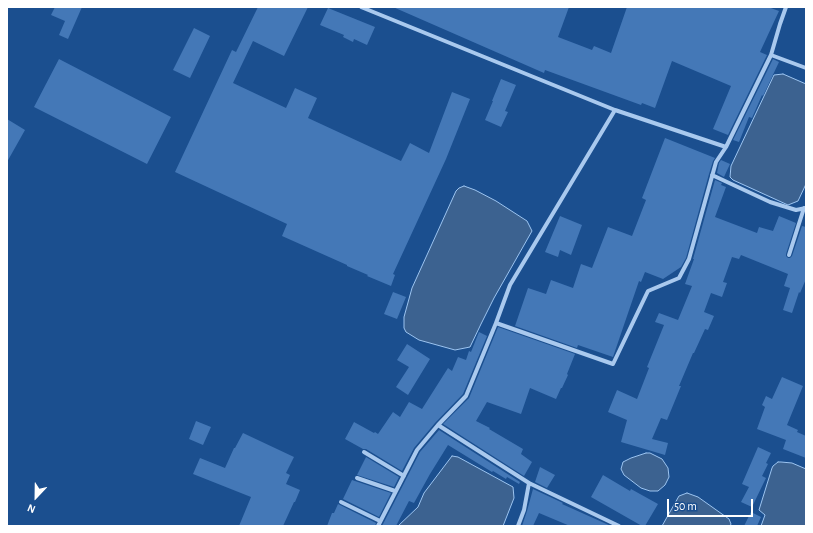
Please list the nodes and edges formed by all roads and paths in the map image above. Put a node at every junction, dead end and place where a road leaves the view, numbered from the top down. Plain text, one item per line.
1 (361, 7) edge
2 (786, 7) edge
3 (771, 55) junction
4 (806, 68) edge
5 (615, 110) junction
6 (726, 147) junction
7 (712, 175) junction
8 (805, 208) edge
9 (789, 255) dead end
10 (496, 323) junction
11 (438, 425) junction
12 (364, 452) dead end
13 (404, 476) junction
14 (357, 478) dead end
15 (529, 483) junction
16 (396, 491) junction
17 (341, 502) dead end
18 (380, 521) junction
19 (378, 526) edge
20 (518, 526) edge
21 (619, 526) edge

1 - 5 street
2 - 3 street
3 - 4 street
3 - 6 street
5 - 6 street
5 - 10 street
6 - 7 street
7 - 8 street
7 - 10 street
8 - 9 street
10 - 11 street
11 - 13 street
11 - 15 street
12 - 13 street
13 - 16 street
14 - 16 street
15 - 20 street
15 - 21 street
16 - 18 street
17 - 18 street
18 - 19 street

